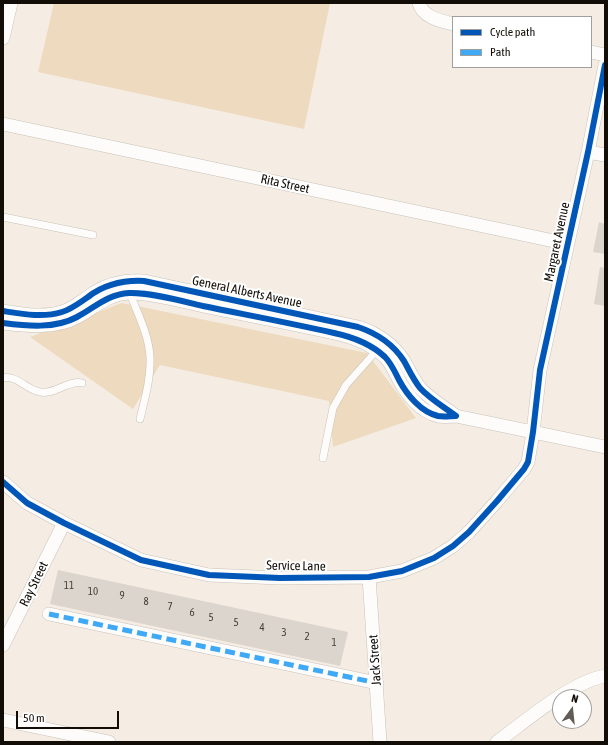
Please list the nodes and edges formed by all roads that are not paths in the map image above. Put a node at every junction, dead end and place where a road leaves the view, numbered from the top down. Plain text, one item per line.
1 (11, 3) edge
2 (419, 3) edge
3 (452, 24) edge
4 (3, 38) edge
5 (592, 52) edge
6 (605, 55) edge
7 (605, 65) edge
8 (3, 124) edge
9 (588, 152) junction
10 (605, 155) edge
11 (3, 217) edge
12 (93, 235) dead end
13 (568, 244) junction
14 (127, 287) junction
15 (3, 311) edge
16 (3, 323) edge
17 (381, 346) junction
18 (3, 378) edge
19 (82, 383) dead end
20 (140, 418) dead end
21 (533, 428) junction
22 (605, 447) edge
23 (323, 458) dead end
24 (3, 482) edge
25 (64, 523) junction
26 (369, 577) junction
27 (49, 614) dead end
28 (3, 645) edge
29 (605, 676) edge
30 (377, 683) junction
31 (3, 720) edge
32 (109, 742) edge
33 (380, 742) edge
34 (497, 742) edge

1 - 4 street
2 - 3 street
5 - 6 street
7 - 9 street, Margaret Avenue
8 - 13 street, Rita Street
9 - 10 street
9 - 13 street, Margaret Avenue
11 - 12 lane
13 - 21 street, Margaret Avenue
14 - 15 street, General Alberts Avenue
14 - 16 street, General Alberts Avenue
14 - 17 street, General Alberts Avenue
14 - 20 lane
17 - 21 street, General Alberts Avenue
17 - 23 lane
18 - 19 lane
21 - 22 street, General Alberts Avenue
21 - 26 street, Service Lane
24 - 25 street, Service Lane
25 - 26 street, Service Lane
25 - 28 street, Ray Street
26 - 30 street, Jack Street
27 - 30 street
29 - 34 street
30 - 33 street, Jack Street
31 - 32 street

